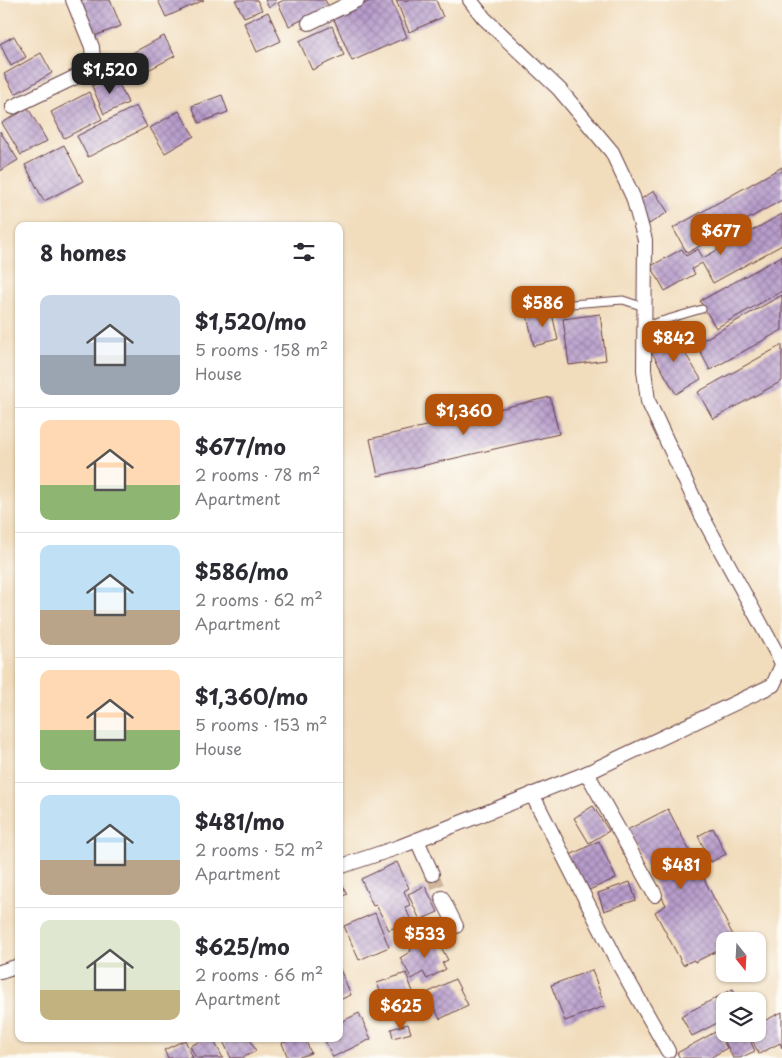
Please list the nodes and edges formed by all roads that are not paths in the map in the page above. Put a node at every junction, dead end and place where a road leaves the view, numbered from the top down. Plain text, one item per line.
1 (73, 0) edge
2 (356, 0) edge
3 (470, 0) edge
4 (309, 23) dead end
5 (13, 106) dead end
6 (571, 304) dead end
7 (644, 307) junction
8 (702, 309) dead end
9 (644, 326) junction
10 (781, 671) edge
11 (587, 773) junction
12 (532, 794) junction
13 (417, 840) junction
14 (343, 866) edge
15 (432, 874) tunnel mouth
16 (655, 895) dead end
17 (442, 898) tunnel mouth
18 (456, 926) dead end
19 (15, 967) edge
20 (0, 972) edge
21 (670, 1054) edge

1 - 5 street
2 - 4 street
3 - 7 street
6 - 7 lane
7 - 9 street
8 - 9 lane
9 - 10 street
10 - 11 street
11 - 12 street
11 - 16 street
12 - 13 street
12 - 21 street
13 - 14 street
13 - 15 street
17 - 18 street
19 - 20 street

